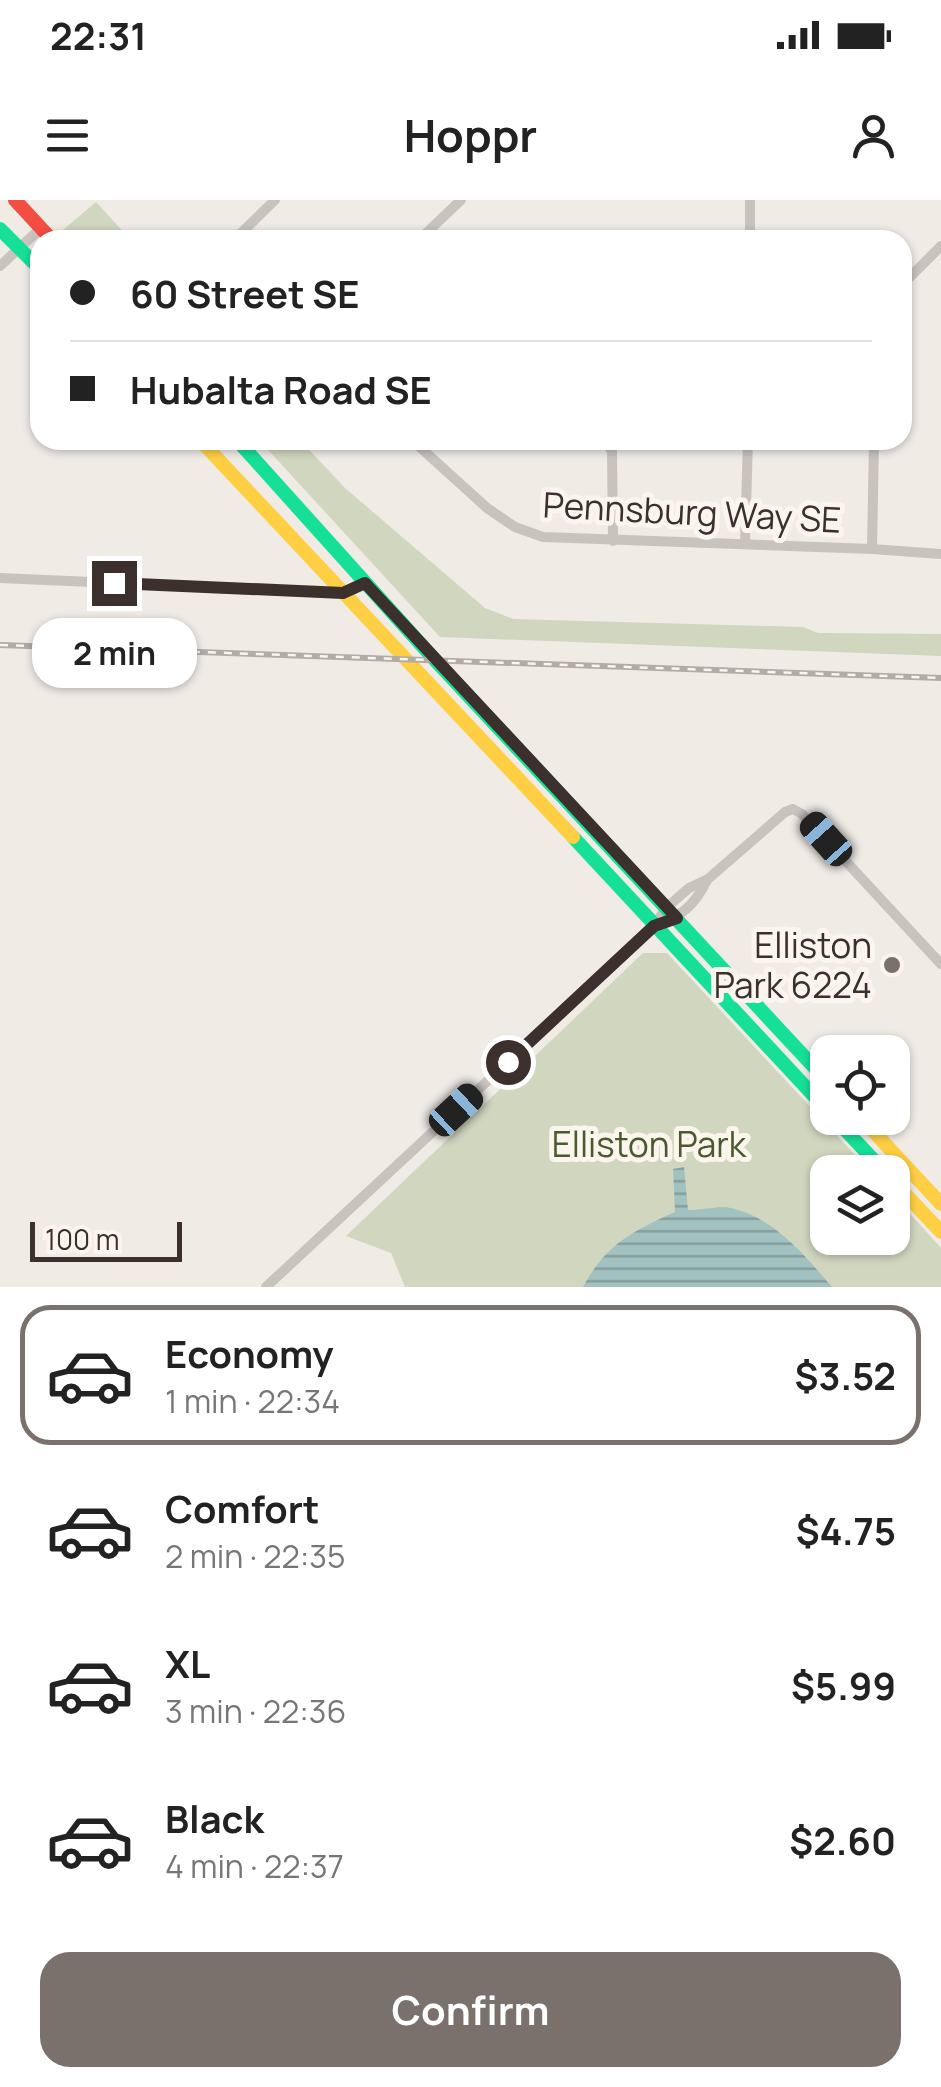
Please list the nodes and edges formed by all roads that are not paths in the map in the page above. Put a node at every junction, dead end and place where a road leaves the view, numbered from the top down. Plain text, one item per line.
1 (15, 200) edge
2 (276, 200) edge
3 (461, 200) edge
4 (750, 200) edge
5 (41, 228) edge
6 (0, 229) edge
7 (244, 230) edge
8 (430, 230) edge
9 (750, 230) edge
10 (30, 238) edge
11 (941, 246) edge
12 (19, 248) junction
13 (30, 259) edge
14 (0, 266) edge
15 (912, 275) edge
16 (210, 450) edge
17 (246, 450) edge
18 (423, 450) edge
19 (611, 450) edge
20 (748, 450) edge
21 (874, 450) edge
22 (613, 541) junction
23 (745, 544) junction
24 (872, 548) junction
25 (941, 554) edge
26 (0, 578) edge
27 (365, 583) junction
28 (343, 593) junction
29 (672, 913) junction
30 (654, 926) junction
31 (941, 964) edge
32 (810, 1062) edge
33 (810, 1092) edge
34 (850, 1135) edge
35 (877, 1135) edge
36 (869, 1155) edge
37 (910, 1199) edge
38 (939, 1200) edge
39 (941, 1232) edge
40 (266, 1287) edge

1 - 5 main road
2 - 7 street
3 - 8 street
4 - 9 street
6 - 12 main road
10 - 12 street
11 - 15 street
12 - 13 main road
12 - 14 street
16 - 28 main road
17 - 27 main road
18 - 22 street, Pennsburg Way SE
19 - 22 street
20 - 23 street
21 - 24 street
22 - 23 street, Pennsburg Way SE
23 - 24 street, Pennsburg Way SE
24 - 25 street, Pennsburg Way SE
26 - 28 street
27 - 28 street
27 - 29 main road
28 - 30 main road
29 - 30 street
29 - 31 street
29 - 32 main road
30 - 33 main road
30 - 40 street
34 - 36 main road
35 - 38 main road
37 - 39 main road

